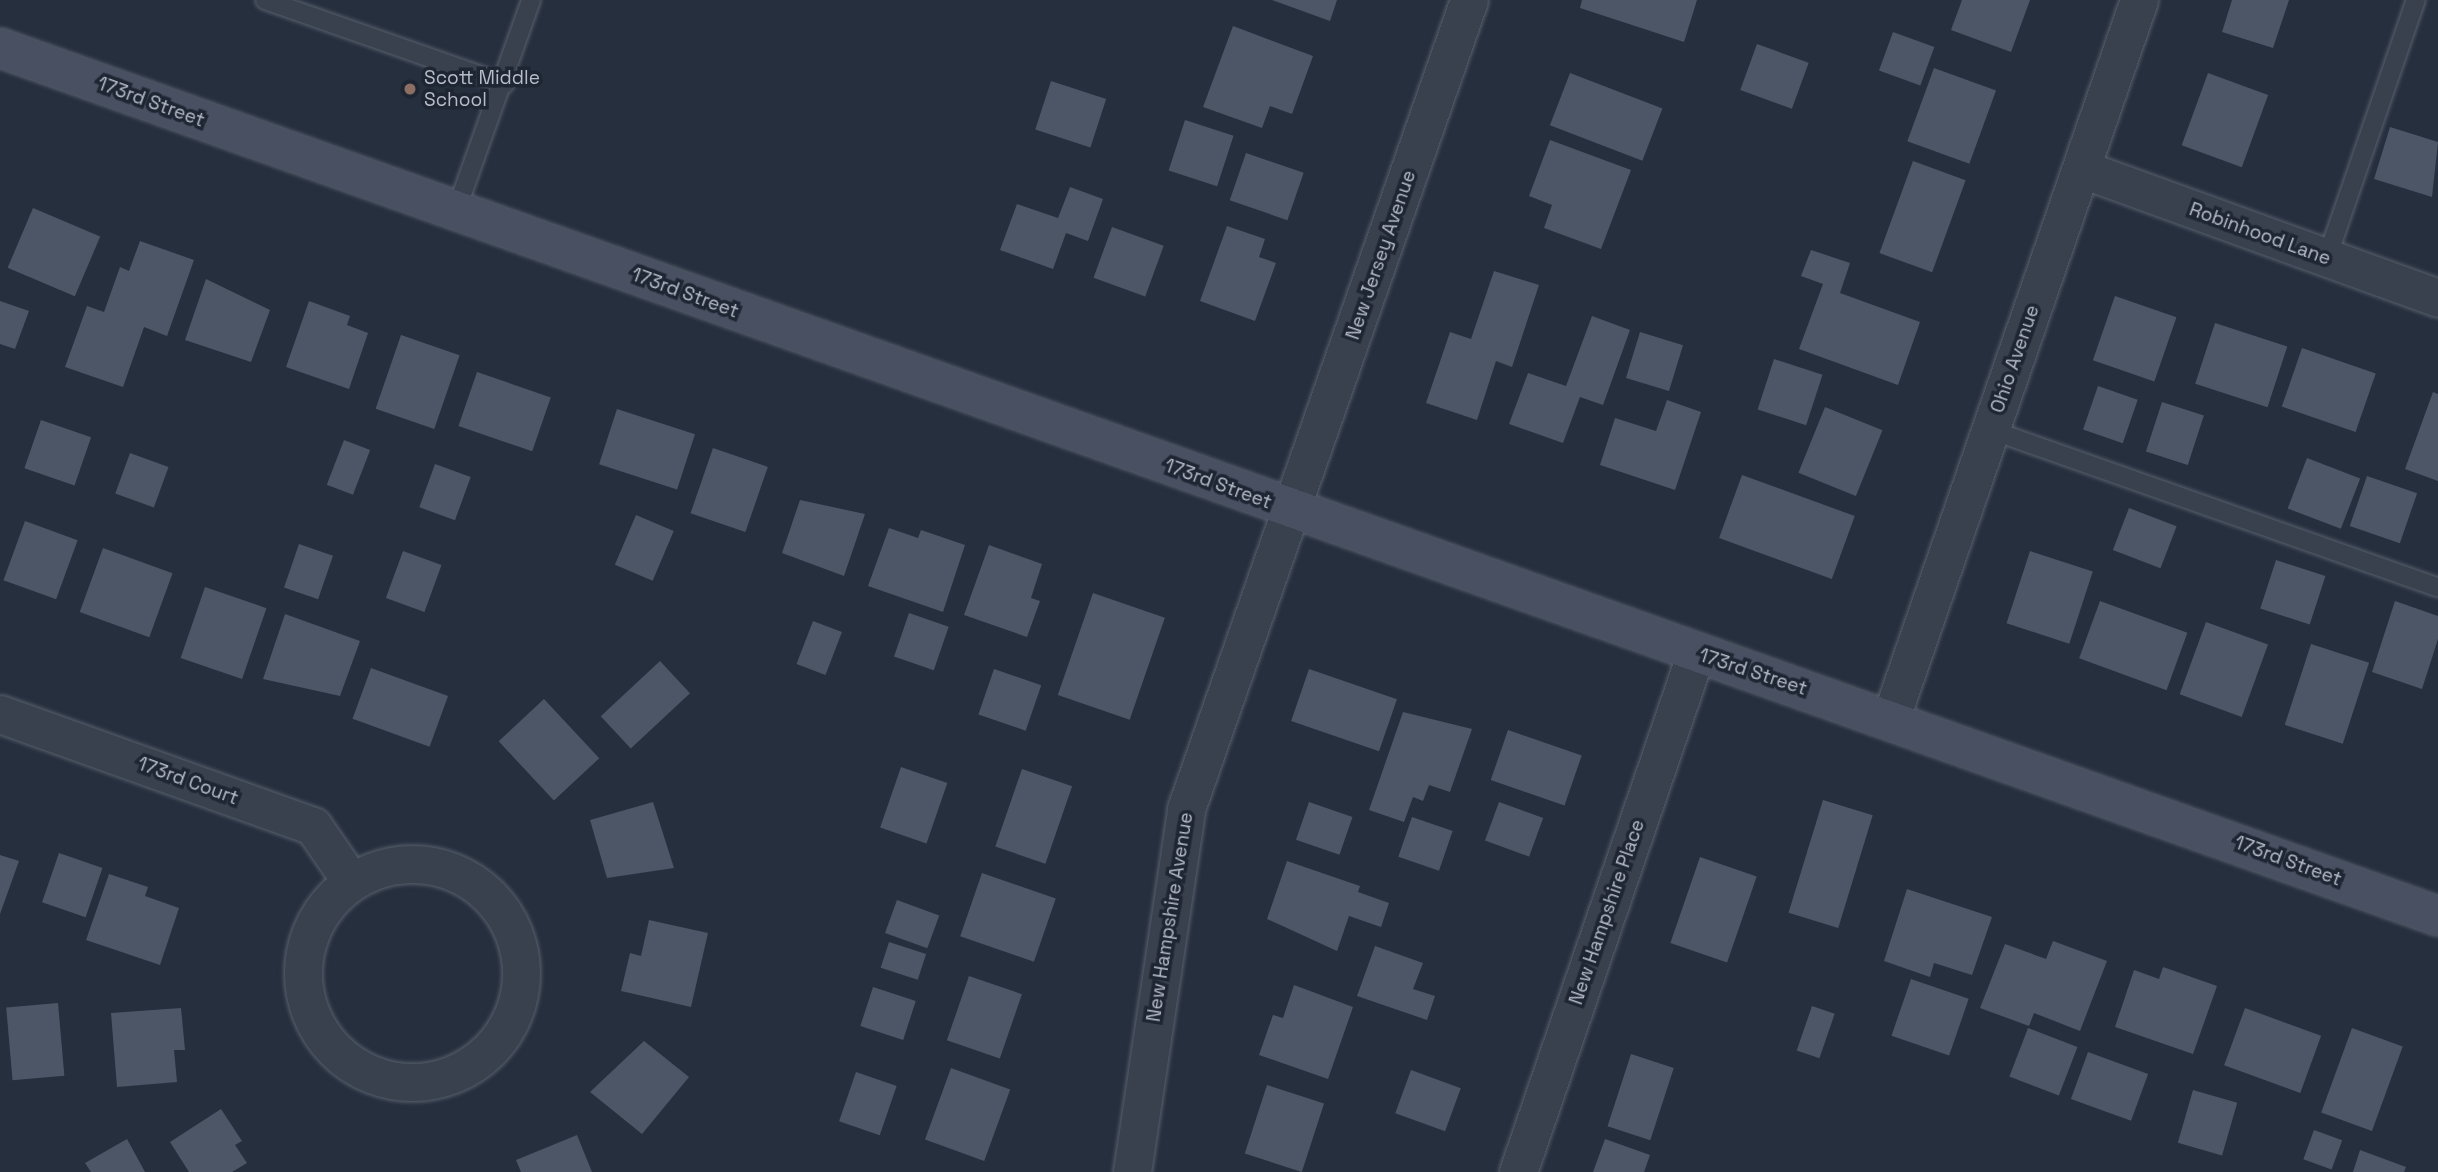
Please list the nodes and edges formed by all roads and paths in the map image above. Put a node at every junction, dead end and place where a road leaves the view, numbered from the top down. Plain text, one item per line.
1 (265, 0) edge
2 (531, 0) edge
3 (1469, 0) edge
4 (2138, 0) edge
5 (2416, 0) edge
6 (0, 48) edge
7 (505, 84) junction
8 (2081, 169) junction
9 (456, 211) junction
10 (2326, 258) junction
11 (2438, 298) edge
12 (1991, 430) junction
13 (1294, 511) junction
14 (2438, 587) edge
15 (1696, 653) junction
16 (0, 714) edge
17 (1891, 717) junction
18 (351, 881) junction
19 (2438, 916) edge
20 (1132, 1172) edge
21 (1518, 1172) edge

1 - 7 lane
2 - 7 lane
3 - 13 street, New Jersey Avenue
4 - 8 street, Ohio Avenue
5 - 10 lane
6 - 9 street, 173rd Street
7 - 9 lane
8 - 10 street, Robinhood Lane
8 - 12 street, Ohio Avenue
9 - 13 street, 173rd Street
10 - 11 street, Robinhood Lane
12 - 14 lane
12 - 17 street, Ohio Avenue
13 - 15 street, 173rd Street
13 - 20 street, New Hampshire Avenue
15 - 17 street, 173rd Street
15 - 21 street, New Hampshire Place
16 - 18 street, 173rd Court
17 - 19 street, 173rd Street
18 - 18 street

